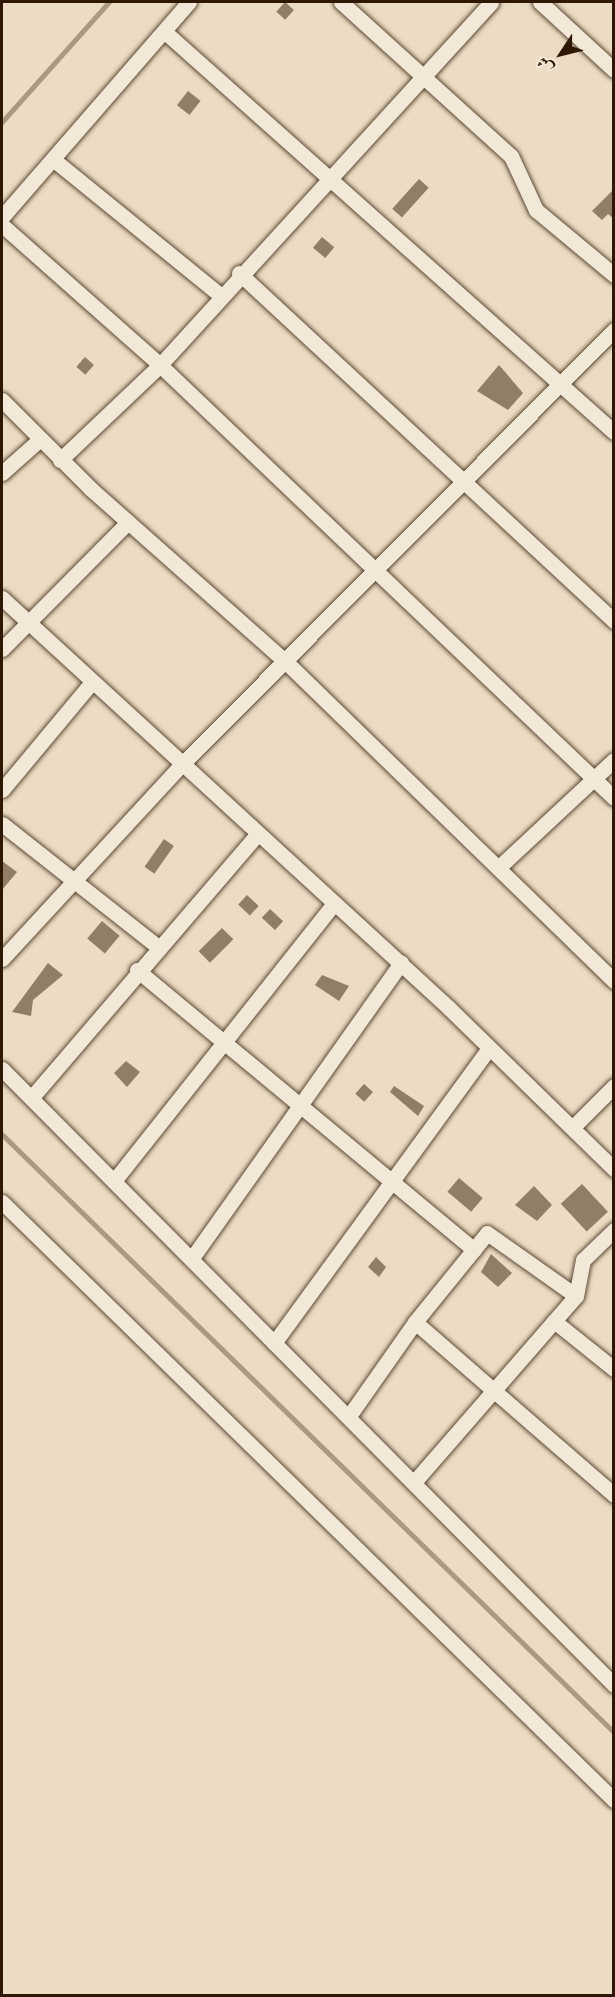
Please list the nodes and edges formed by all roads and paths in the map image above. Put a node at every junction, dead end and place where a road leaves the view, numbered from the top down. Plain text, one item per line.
1 (189, 2) edge
2 (341, 2) edge
3 (491, 2) edge
4 (540, 2) edge
5 (165, 32) junction
6 (614, 70) edge
7 (425, 75) junction
8 (54, 160) junction
9 (331, 182) junction
10 (2, 217) edge
11 (2, 225) edge
12 (239, 273) junction
13 (614, 275) edge
14 (220, 295) junction
15 (614, 330) edge
16 (160, 364) junction
17 (564, 384) junction
18 (2, 400) edge
19 (614, 432) edge
20 (39, 440) junction
21 (60, 460) junction
22 (2, 473) edge
23 (464, 480) junction
24 (128, 522) junction
25 (373, 572) junction
26 (2, 598) edge
27 (614, 621) edge
28 (28, 623) junction
29 (2, 649) edge
30 (285, 661) junction
31 (92, 683) junction
32 (614, 760) edge
33 (181, 765) junction
34 (595, 780) junction
35 (2, 790) edge
36 (614, 798) edge
37 (2, 824) edge
38 (256, 836) junction
39 (498, 868) junction
40 (70, 880) junction
41 (332, 906) junction
42 (157, 946) junction
43 (2, 959) edge
44 (401, 963) junction
45 (137, 970) junction
46 (614, 981) edge
47 (224, 1041) junction
48 (489, 1049) junction
49 (2, 1069) edge
50 (614, 1086) edge
51 (32, 1097) junction
52 (301, 1103) junction
53 (573, 1127) junction
54 (614, 1169) edge
55 (114, 1181) junction
56 (391, 1182) junction
57 (2, 1202) edge
58 (614, 1230) edge
59 (474, 1250) junction
60 (192, 1258) junction
61 (576, 1296) junction
62 (555, 1321) junction
63 (415, 1322) junction
64 (274, 1343) junction
65 (613, 1368) edge
66 (496, 1389) junction
67 (349, 1416) junction
68 (415, 1481) junction
69 (614, 1495) edge
70 (614, 1663) edge
71 (602, 1674) junction
72 (614, 1685) edge
73 (614, 1800) edge

1 - 5 street
2 - 7 street
3 - 7 street
4 - 6 street
5 - 8 street
5 - 9 street
7 - 9 street
7 - 13 street
8 - 10 street
8 - 14 street
9 - 12 street
9 - 17 street
11 - 16 street
12 - 14 street
12 - 23 street
14 - 16 street
15 - 17 street
16 - 21 street
16 - 25 street
17 - 19 street
17 - 23 street
18 - 20 street
20 - 21 street
20 - 22 street
21 - 24 street
23 - 25 street
23 - 27 street
24 - 28 street
24 - 30 street
25 - 30 street
25 - 34 street
26 - 28 street
28 - 29 street
28 - 31 street
30 - 33 street
30 - 39 street
31 - 33 street
31 - 35 street
32 - 34 street
33 - 38 street
33 - 40 street
34 - 36 street
34 - 39 street
37 - 40 street
38 - 41 street
38 - 42 street
39 - 46 street
40 - 42 street
40 - 43 street
41 - 44 street
41 - 47 street
42 - 45 street
44 - 48 street
44 - 52 street
45 - 47 street
45 - 51 street
47 - 52 street
47 - 55 street
48 - 53 street
48 - 56 street
49 - 51 street
50 - 53 street
51 - 55 street
52 - 56 street
52 - 60 street
53 - 54 street
55 - 60 street
56 - 59 street
56 - 64 street
57 - 73 street
58 - 61 street
59 - 61 street
59 - 63 street
60 - 64 street
61 - 62 street
62 - 65 street
62 - 66 street
63 - 66 street
63 - 67 street
64 - 67 street
66 - 68 street
66 - 69 street
67 - 68 street
68 - 71 street
70 - 71 street
71 - 72 street

